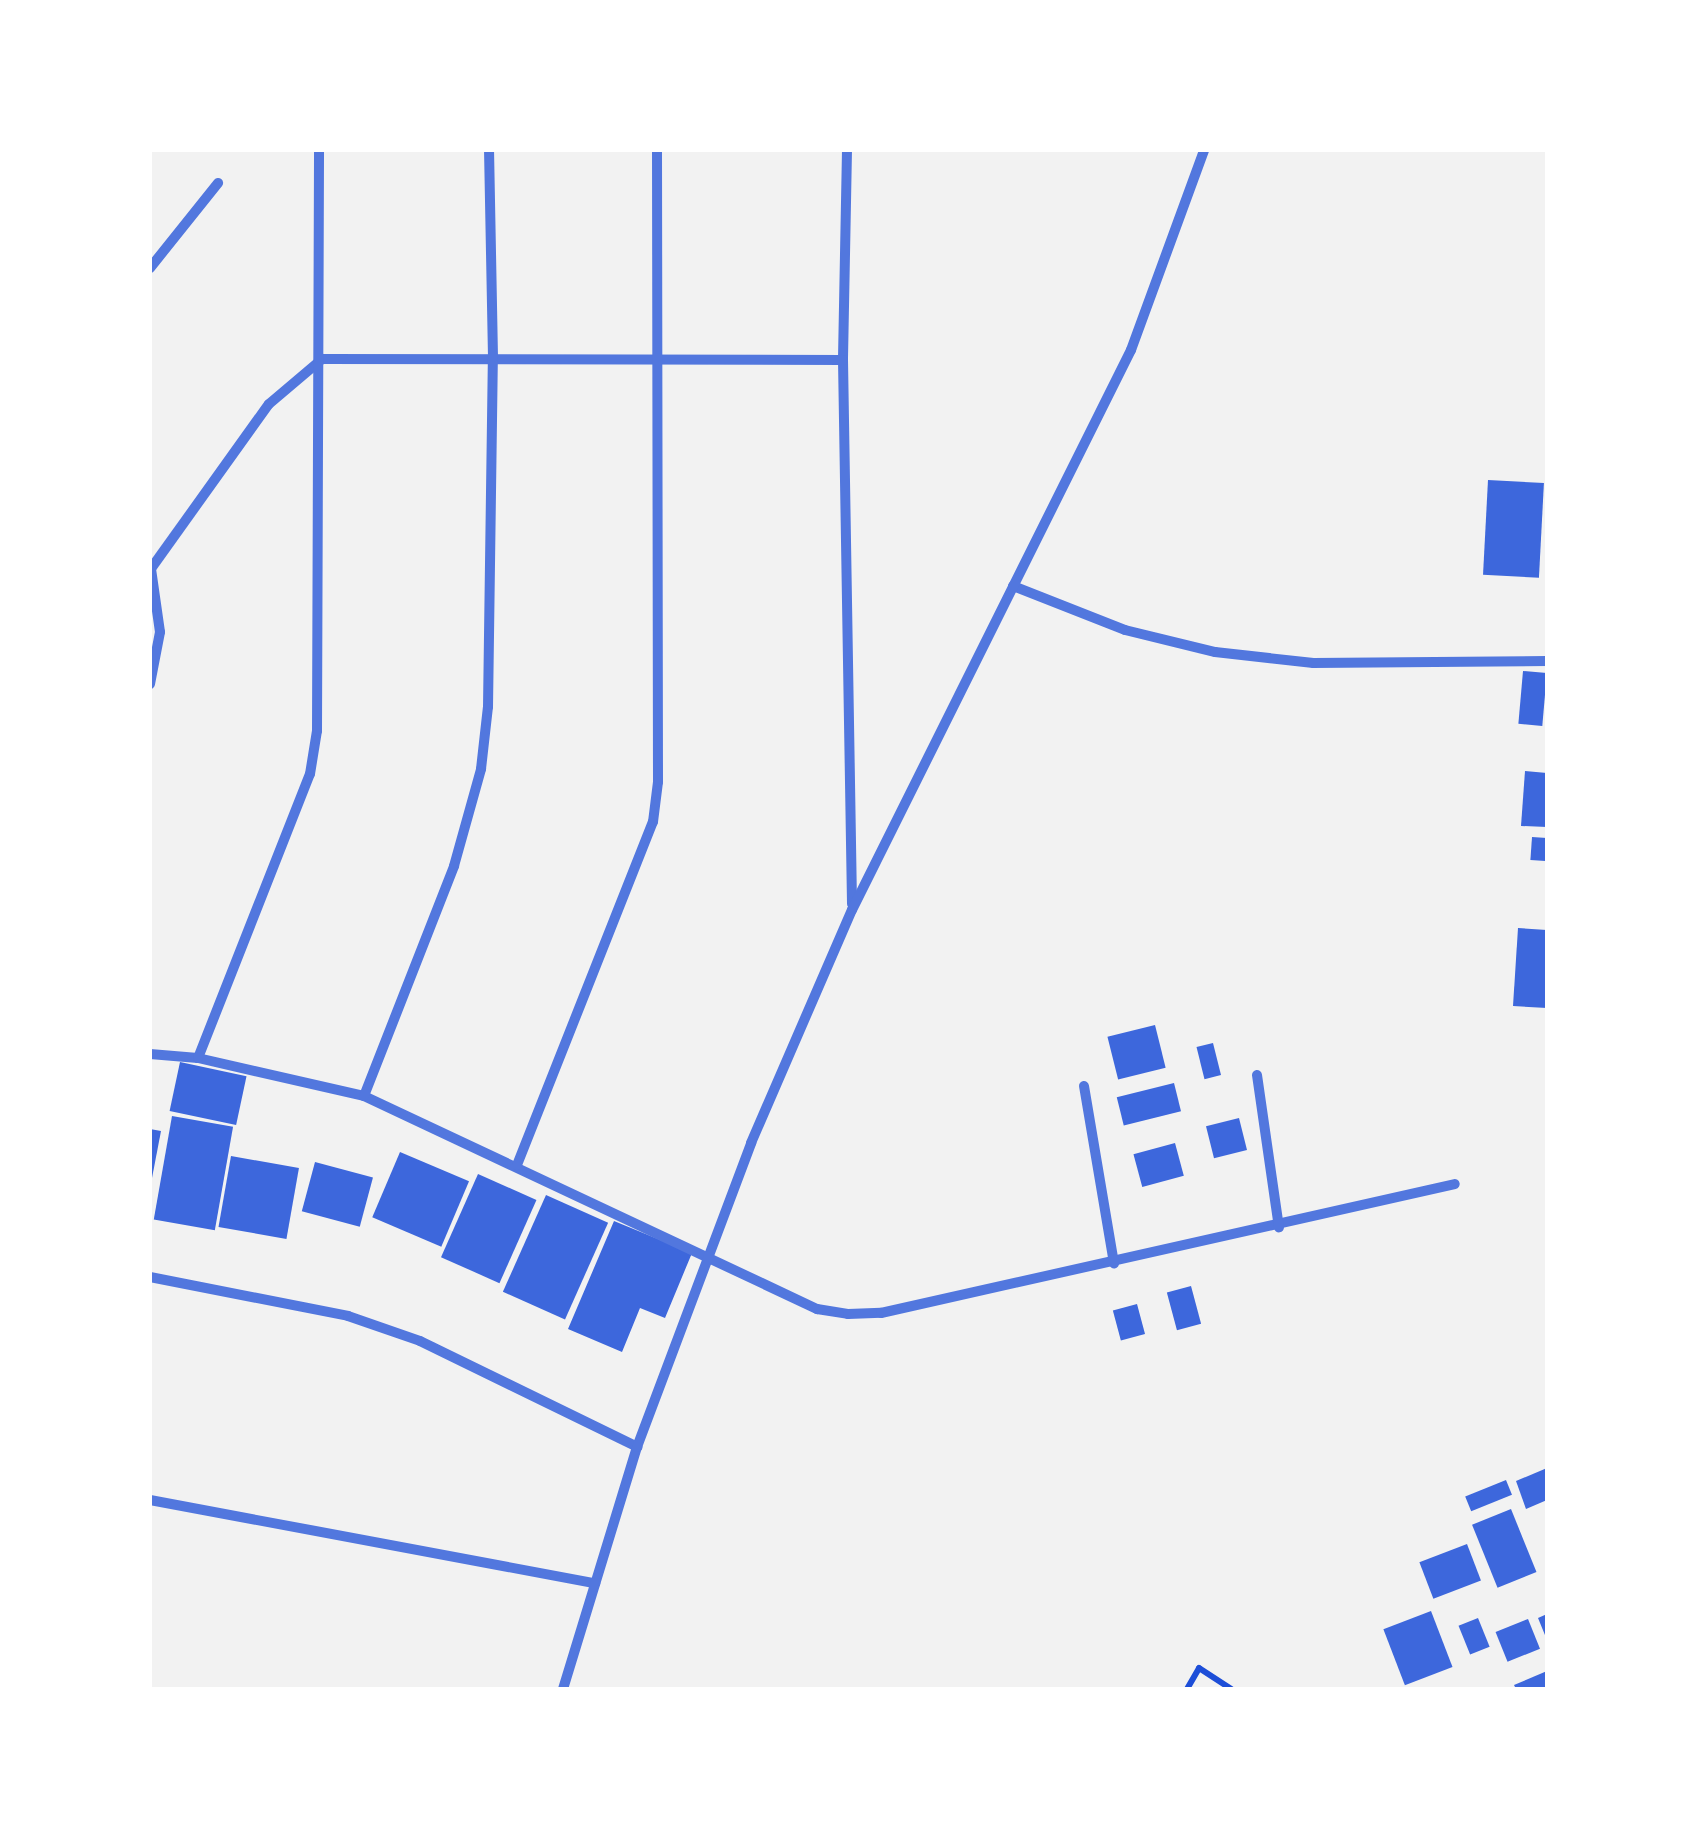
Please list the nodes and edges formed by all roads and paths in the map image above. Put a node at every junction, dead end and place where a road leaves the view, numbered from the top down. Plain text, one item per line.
1 (319, 150) edge
2 (489, 150) edge
3 (657, 150) edge
4 (846, 150) edge
5 (1204, 150) edge
6 (218, 183) dead end
7 (150, 268) edge
8 (493, 357) junction
9 (322, 359) junction
10 (657, 359) junction
11 (843, 360) junction
12 (150, 569) edge
13 (1013, 586) junction
14 (1547, 662) edge
15 (150, 684) edge
16 (852, 910) junction
17 (150, 1054) edge
18 (198, 1058) junction
19 (1256, 1075) dead end
20 (1084, 1086) dead end
21 (364, 1096) junction
22 (516, 1165) junction
23 (1455, 1184) dead end
24 (1279, 1227) junction
25 (706, 1257) junction
26 (1114, 1262) junction
27 (150, 1277) edge
28 (638, 1447) junction
29 (150, 1500) edge
30 (594, 1583) junction
31 (563, 1689) edge
32 (1187, 1689) edge
33 (1231, 1689) edge

1 - 9 street
2 - 8 street
3 - 10 street
4 - 11 street
5 - 13 street
6 - 7 street
8 - 9 street
8 - 10 street
8 - 21 street
9 - 12 street
9 - 18 street
10 - 11 street
10 - 22 street
11 - 16 street
12 - 15 street
13 - 14 street
13 - 16 street
16 - 25 street
17 - 18 street
18 - 21 street
19 - 24 street
20 - 26 street
21 - 22 street
22 - 25 street
23 - 24 street
24 - 26 street
25 - 26 street
25 - 28 street
27 - 28 street
28 - 30 street
29 - 30 street
30 - 31 street
32 - 33 path

